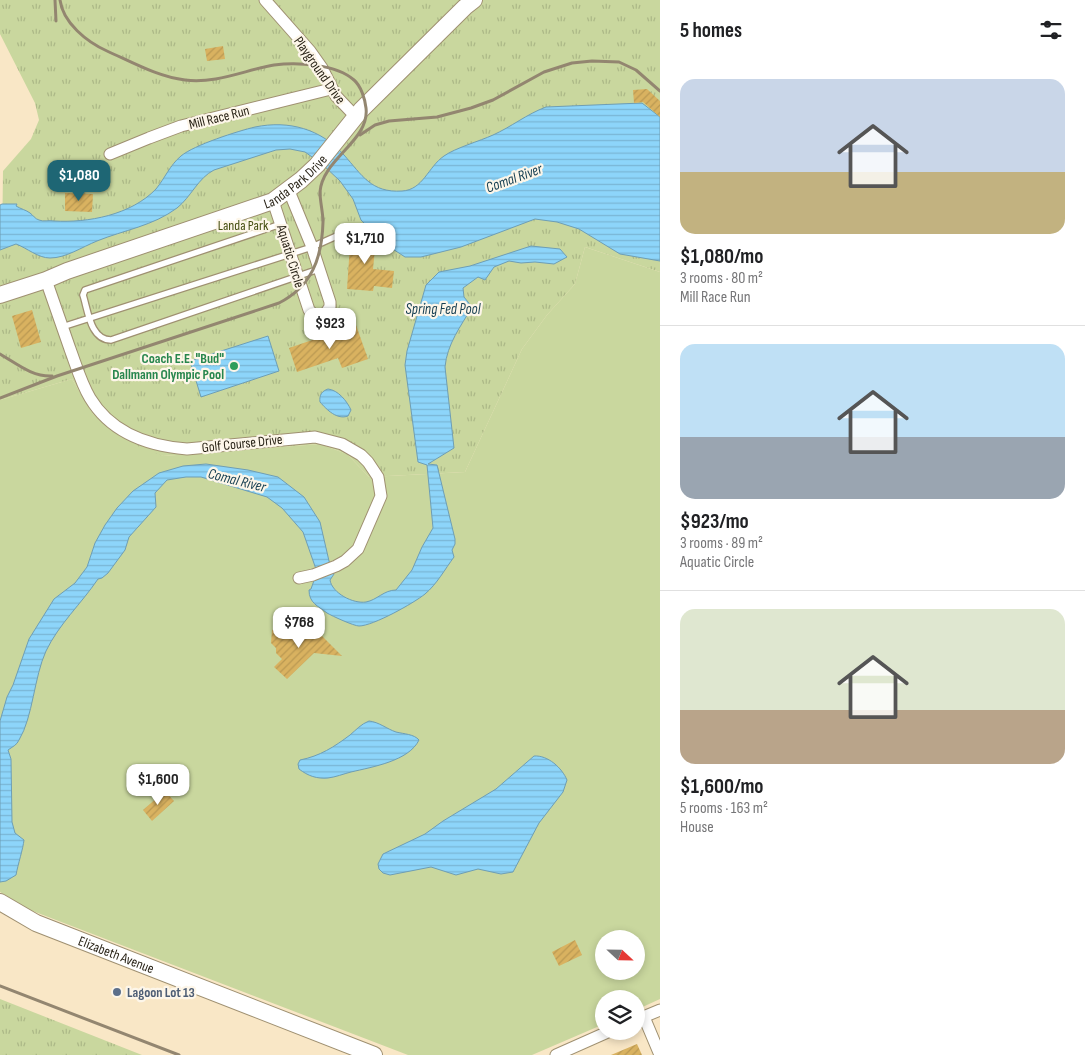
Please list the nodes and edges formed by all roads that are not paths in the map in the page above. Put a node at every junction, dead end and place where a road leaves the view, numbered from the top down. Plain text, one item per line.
1 (265, 0) edge
2 (468, 2) edge
3 (331, 89) junction
4 (356, 117) junction
5 (110, 154) dead end
6 (288, 191) junction
7 (273, 200) junction
8 (281, 224) junction
9 (338, 235) dead end
10 (312, 247) junction
11 (290, 254) junction
12 (320, 269) junction
13 (297, 277) junction
14 (46, 280) junction
15 (0, 295) edge
16 (90, 317) junction
17 (62, 326) junction
18 (299, 578) dead end
19 (0, 902) edge
20 (660, 1010) edge
21 (645, 1016) edge
22 (645, 1027) edge
23 (595, 1038) edge
24 (374, 1055) edge
25 (556, 1055) edge
26 (660, 1055) edge

1 - 3 street, Playground Drive
2 - 4 street, Landa Park Drive
3 - 4 street, Playground Drive
3 - 5 street, Mill Race Run
4 - 6 street, Landa Park Drive
6 - 7 street, Landa Park Drive
6 - 10 street, Aquatic Circle
7 - 8 street, Aquatic Circle
7 - 14 street, Landa Park Drive
8 - 11 street, Aquatic Circle
8 - 16 lane
9 - 10 lane
10 - 11 lane
10 - 12 street, Aquatic Circle
11 - 13 street, Aquatic Circle
11 - 16 lane
12 - 13 lane
12 - 13 street, Aquatic Circle
13 - 16 lane
14 - 15 street, Landa Park Drive
14 - 17 street, Golf Course Drive
16 - 17 lane
17 - 18 street, Golf Course Drive
19 - 24 street, Elizabeth Avenue
20 - 21 street
22 - 26 street
23 - 25 street

